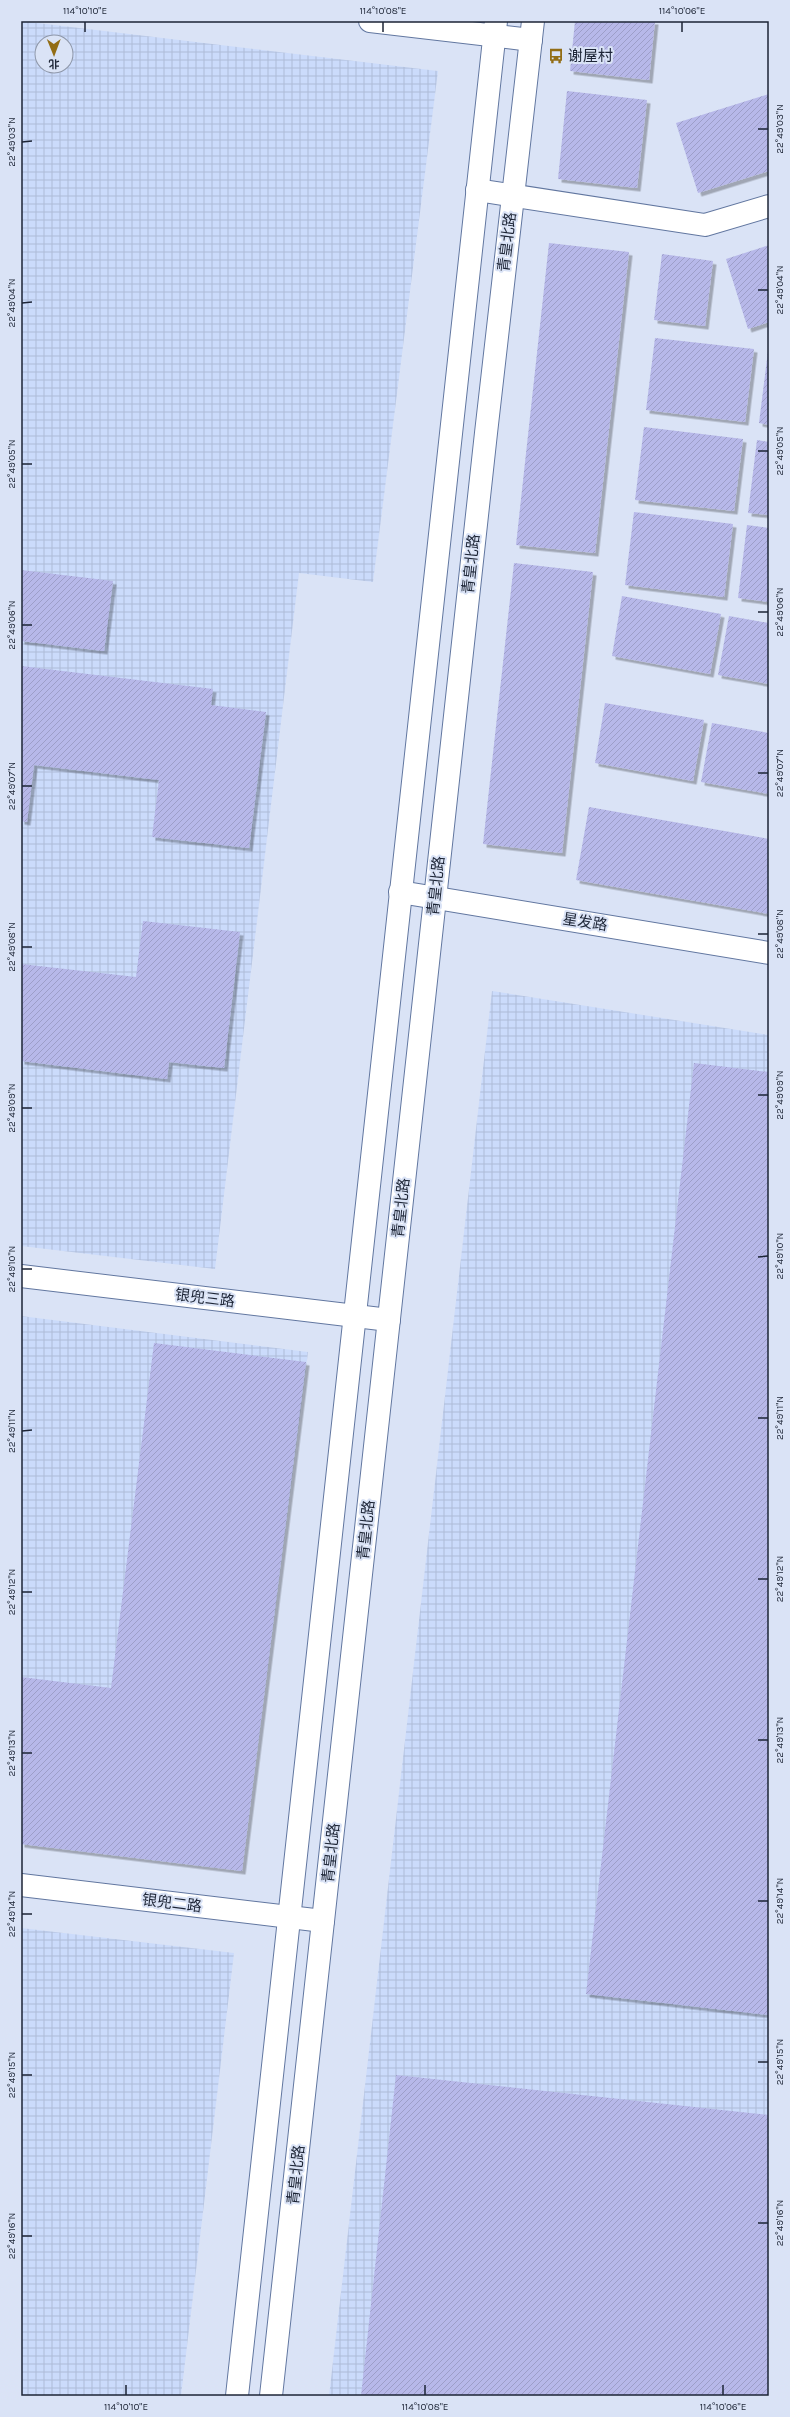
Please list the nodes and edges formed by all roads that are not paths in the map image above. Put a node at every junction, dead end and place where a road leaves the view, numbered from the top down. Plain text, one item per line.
1 (370, 21) edge
2 (496, 28) edge
3 (532, 30) edge
4 (477, 190) junction
5 (513, 196) junction
6 (769, 206) edge
7 (400, 892) junction
8 (435, 898) junction
9 (769, 953) edge
10 (21, 1276) edge
11 (354, 1316) junction
12 (389, 1320) junction
13 (21, 1885) edge
14 (289, 1917) junction
15 (323, 1921) junction
16 (237, 2396) edge
17 (271, 2396) edge

1 - 2 street
2 - 3 street
2 - 4 street
3 - 5 street, 青皇北路
4 - 5 street
4 - 7 street
5 - 6 street
5 - 8 street, 青皇北路
7 - 8 street, 星发路
7 - 11 street
8 - 9 street, 星发路
8 - 12 street, 青皇北路
10 - 11 street, 银兜三路
11 - 12 street, 银兜三路
11 - 14 street
12 - 15 street, 青皇北路
13 - 14 street, 银兜二路
14 - 15 street, 银兜二路
14 - 16 street
15 - 17 street, 青皇北路

